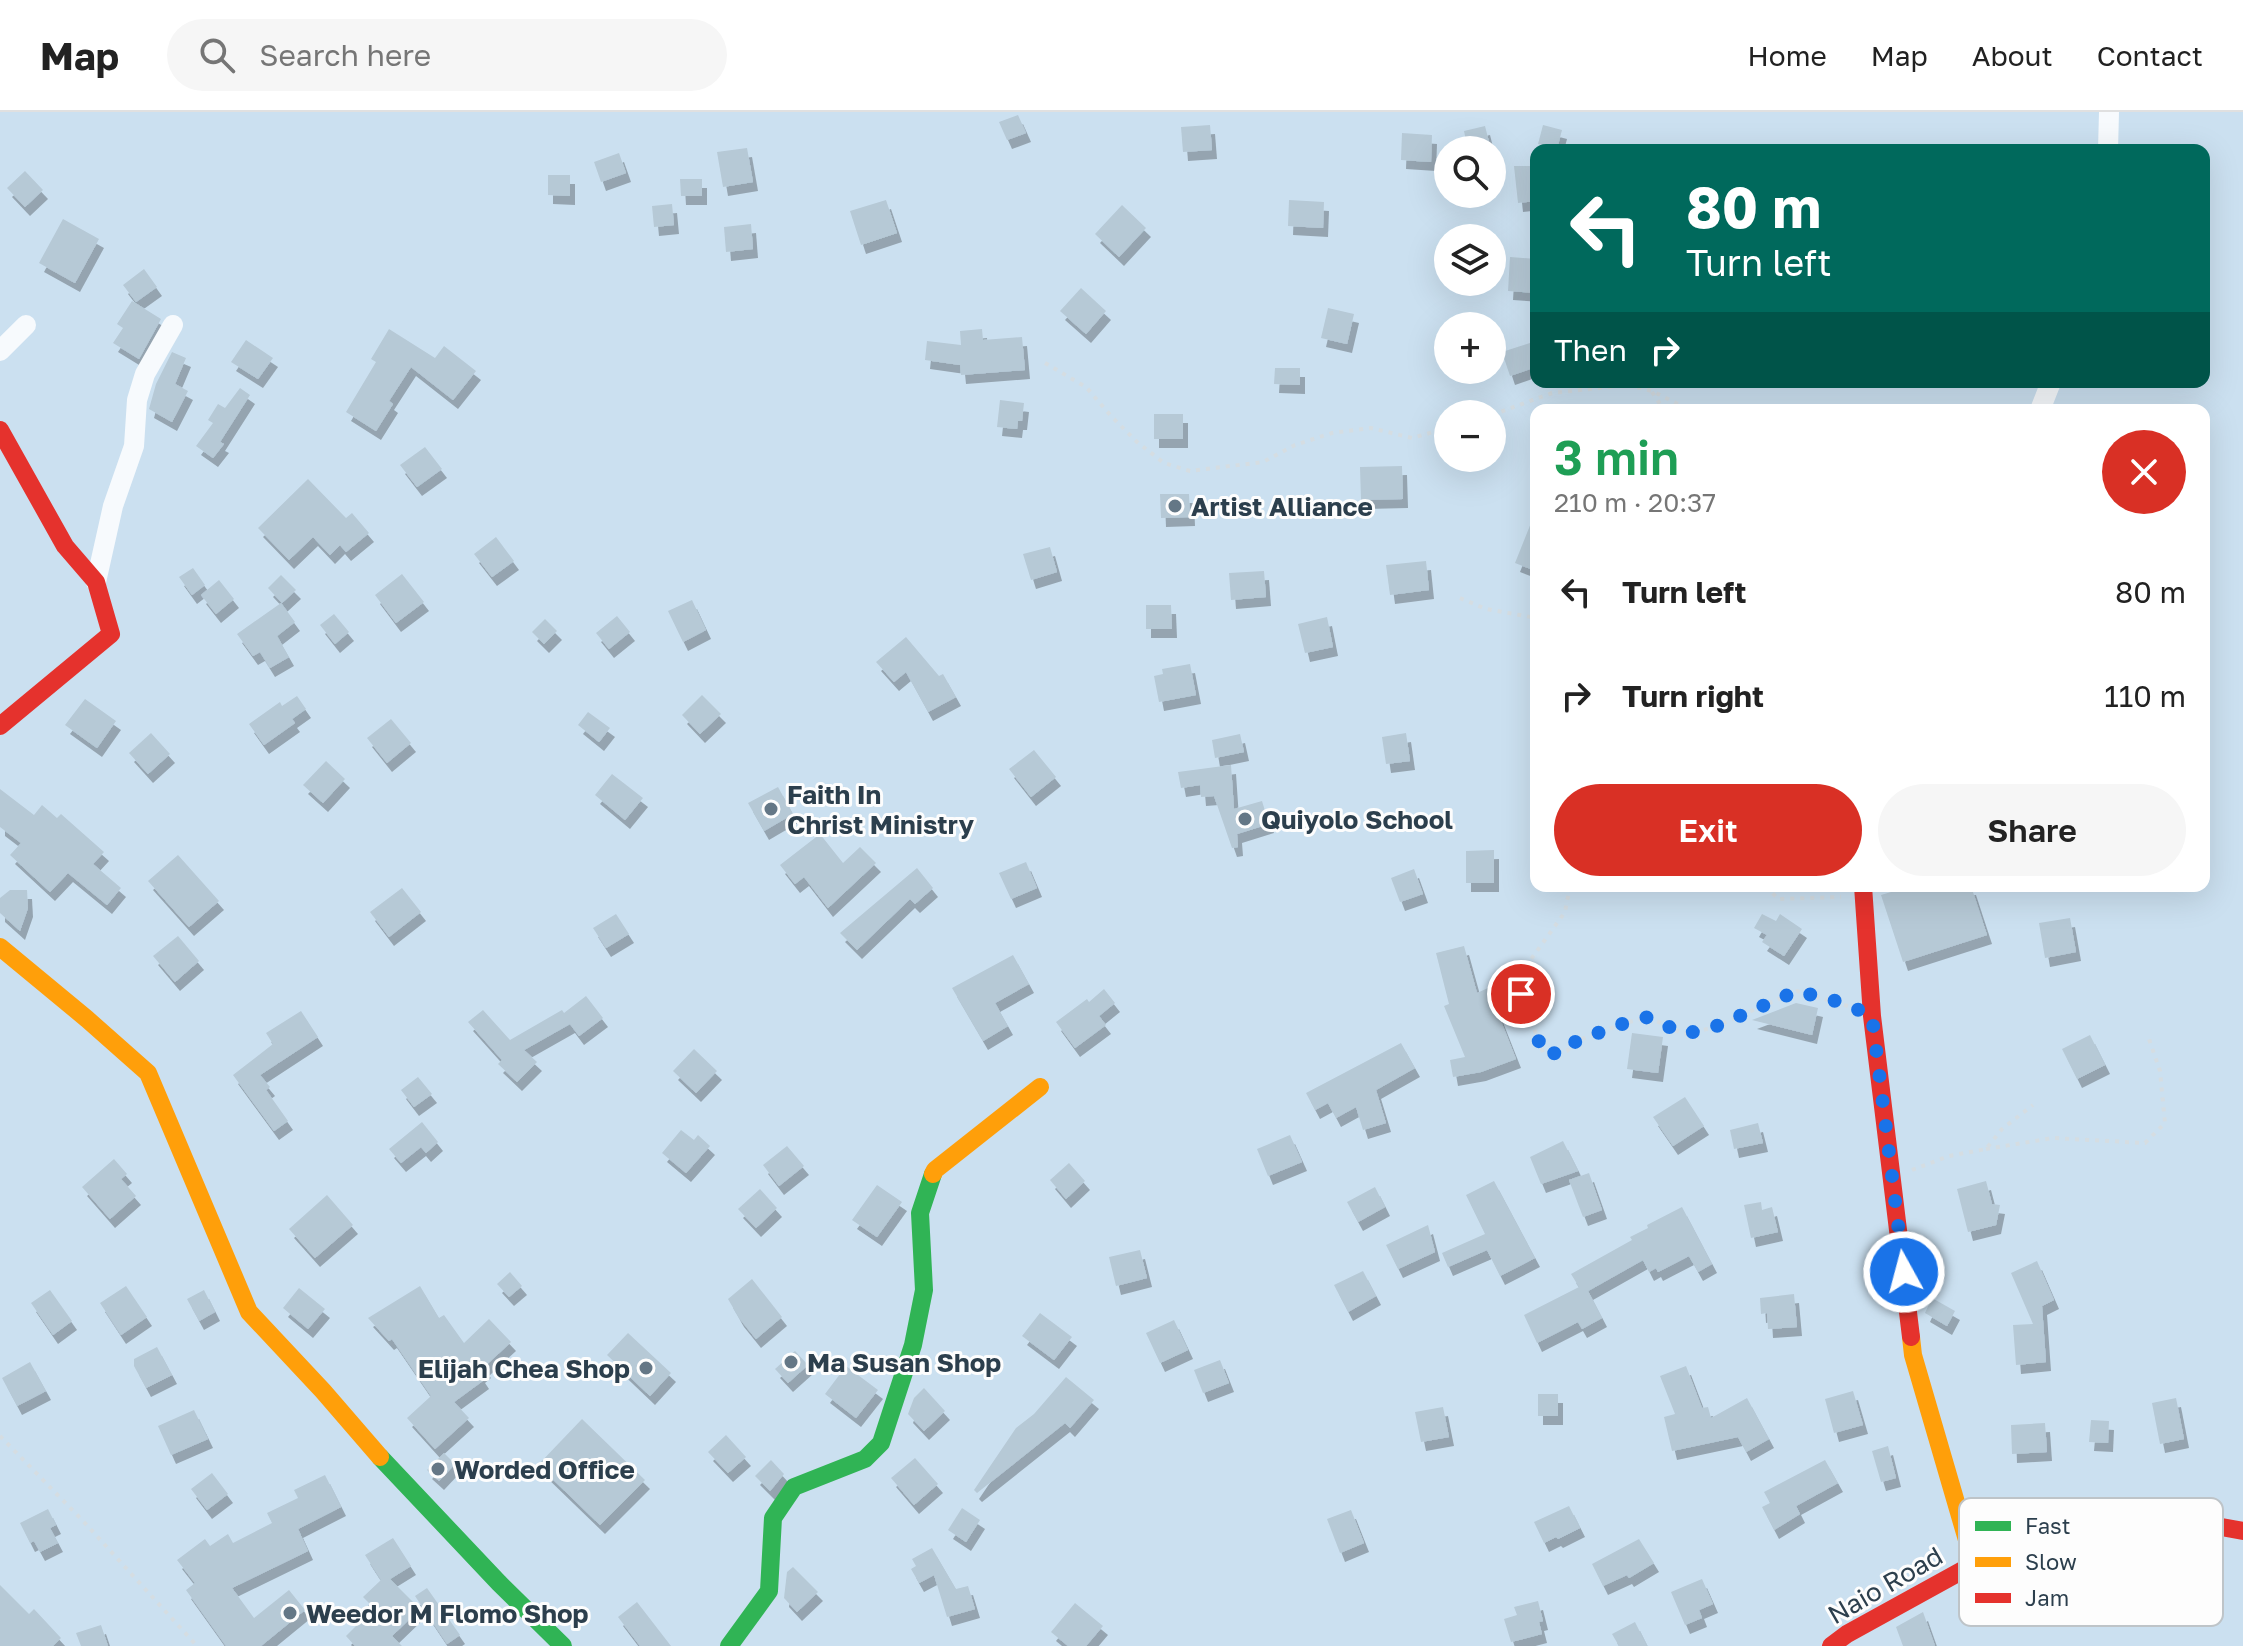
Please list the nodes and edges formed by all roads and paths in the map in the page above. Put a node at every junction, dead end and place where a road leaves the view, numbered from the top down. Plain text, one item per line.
1 (2109, 112) edge
2 (2108, 144) edge
3 (26, 325) dead end
4 (173, 325) dead end
5 (0, 351) edge
6 (1045, 363) dead end
7 (1600, 388) edge
8 (1640, 388) edge
9 (1652, 391) junction
10 (1660, 404) edge
11 (1678, 404) edge
12 (1506, 410) edge
13 (0, 430) edge
14 (1434, 432) edge
15 (96, 582) junction
16 (1460, 598) dead end
17 (1530, 617) edge
18 (0, 726) edge
19 (1569, 892) edge
20 (1772, 892) edge
21 (1863, 893) edge
22 (0, 947) edge
23 (1872, 1016) junction
24 (2149, 1039) dead end
25 (1040, 1087) dead end
26 (2033, 1105) dead end
27 (1986, 1149) junction
28 (1891, 1178) junction
29 (0, 1436) edge
30 (1959, 1513) edge
31 (2223, 1527) edge
32 (2243, 1531) edge
33 (1959, 1572) edge
34 (197, 1646) edge
35 (563, 1646) edge
36 (729, 1646) edge
37 (1831, 1646) edge

1 - 2 street
3 - 5 street
4 - 15 street
6 - 14 path
7 - 12 path
8 - 9 path
9 - 10 path
9 - 11 path
13 - 15 street
15 - 18 street
16 - 17 path
19 - 23 path
20 - 21 path
21 - 23 street
22 - 35 street
23 - 28 street
24 - 27 path
25 - 36 street
26 - 27 path
27 - 28 path
28 - 30 street
29 - 34 path
31 - 32 street, Naio Road
33 - 37 street, Naio Road

